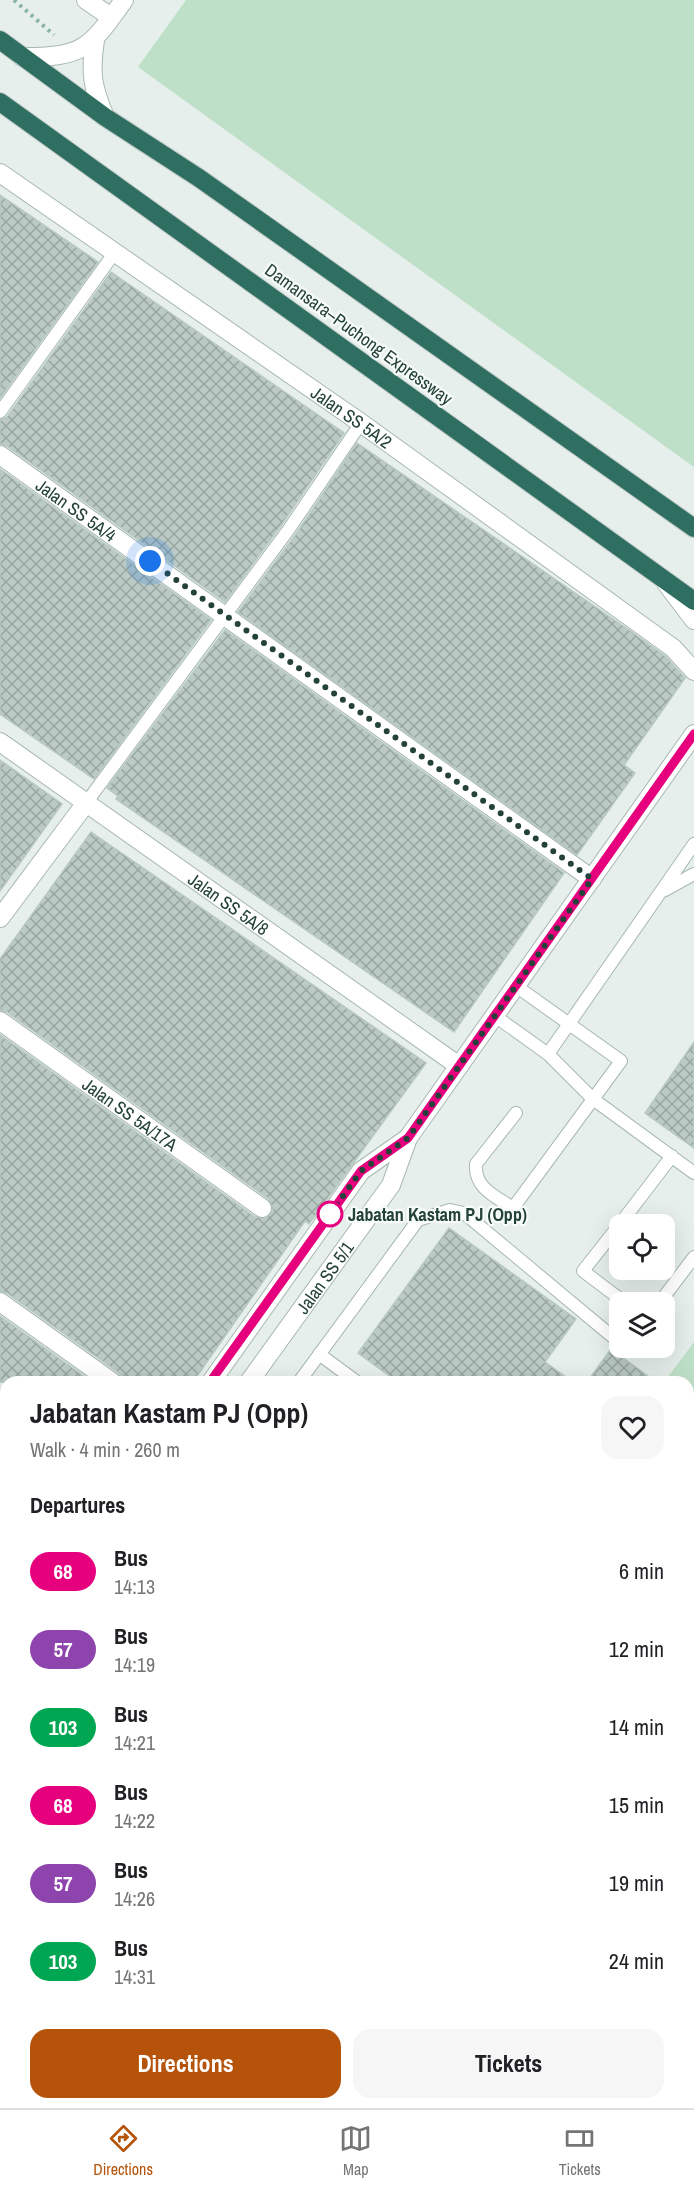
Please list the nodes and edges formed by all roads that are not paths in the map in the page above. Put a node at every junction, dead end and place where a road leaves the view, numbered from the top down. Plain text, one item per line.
1 (86, 0) edge
2 (124, 0) edge
3 (111, 18) junction
4 (0, 40) edge
5 (95, 40) junction
6 (22, 57) junction
7 (0, 102) edge
8 (105, 117) junction
9 (0, 173) edge
10 (115, 252) junction
11 (0, 412) edge
12 (361, 423) junction
13 (0, 455) edge
14 (694, 528) edge
15 (664, 580) junction
16 (694, 601) edge
17 (225, 614) junction
18 (694, 620) edge
19 (694, 671) edge
20 (694, 734) edge
21 (0, 742) edge
22 (86, 803) junction
23 (694, 844) edge
24 (694, 874) edge
25 (592, 879) junction
26 (661, 892) junction
27 (0, 918) edge
28 (516, 986) junction
29 (495, 1016) junction
30 (0, 1021) edge
31 (568, 1024) junction
32 (548, 1054) junction
33 (459, 1066) junction
34 (592, 1099) junction
35 (516, 1113) dead end
36 (408, 1138) junction
37 (672, 1156) junction
38 (694, 1173) edge
39 (262, 1208) dead end
40 (628, 1214) edge
41 (609, 1238) edge
42 (694, 1257) edge
43 (611, 1292) edge
44 (668, 1292) edge
45 (0, 1302) edge
46 (609, 1334) edge
47 (319, 1354) junction
48 (104, 1376) edge
49 (214, 1376) edge
50 (253, 1376) edge
51 (303, 1376) edge
52 (349, 1376) edge

1 - 3 street
2 - 3 street
3 - 5 street
4 - 6 highway, Damansara–Puchong Expressway
5 - 6 street
5 - 8 street
6 - 8 highway, Damansara–Puchong Expressway
7 - 15 highway, Damansara–Puchong Expressway
8 - 14 highway, Damansara–Puchong Expressway
9 - 10 street, Jalan SS 5A/2
10 - 11 lane
10 - 12 street, Jalan SS 5A/2
12 - 17 lane
12 - 19 street, Jalan SS 5A/2
13 - 17 street, Jalan SS 5A/4
15 - 16 highway, Damansara–Puchong Expressway
15 - 18 street
17 - 22 lane
17 - 25 street, Jalan SS 5A/4
20 - 25 street, Jalan SS 5/1
21 - 22 street, Jalan SS 5A/8
22 - 27 street
22 - 33 street, Jalan SS 5A/8
23 - 26 lane
24 - 26 lane
25 - 28 street, Jalan SS 5/1
26 - 31 lane
28 - 29 street, Jalan SS 5/1
28 - 31 lane
29 - 32 lane
29 - 33 street, Jalan SS 5/1
30 - 39 street, Jalan SS 5A/17A
31 - 32 lane
31 - 34 lane
32 - 34 lane
33 - 36 street, Jalan SS 5/1
34 - 35 lane
34 - 37 lane
36 - 49 street, Jalan SS 5/1
36 - 50 street, Jalan SS 5/1
37 - 38 lane
37 - 40 lane
41 - 43 lane
42 - 44 lane
45 - 48 street
46 - 47 lane
47 - 51 lane
47 - 52 lane

